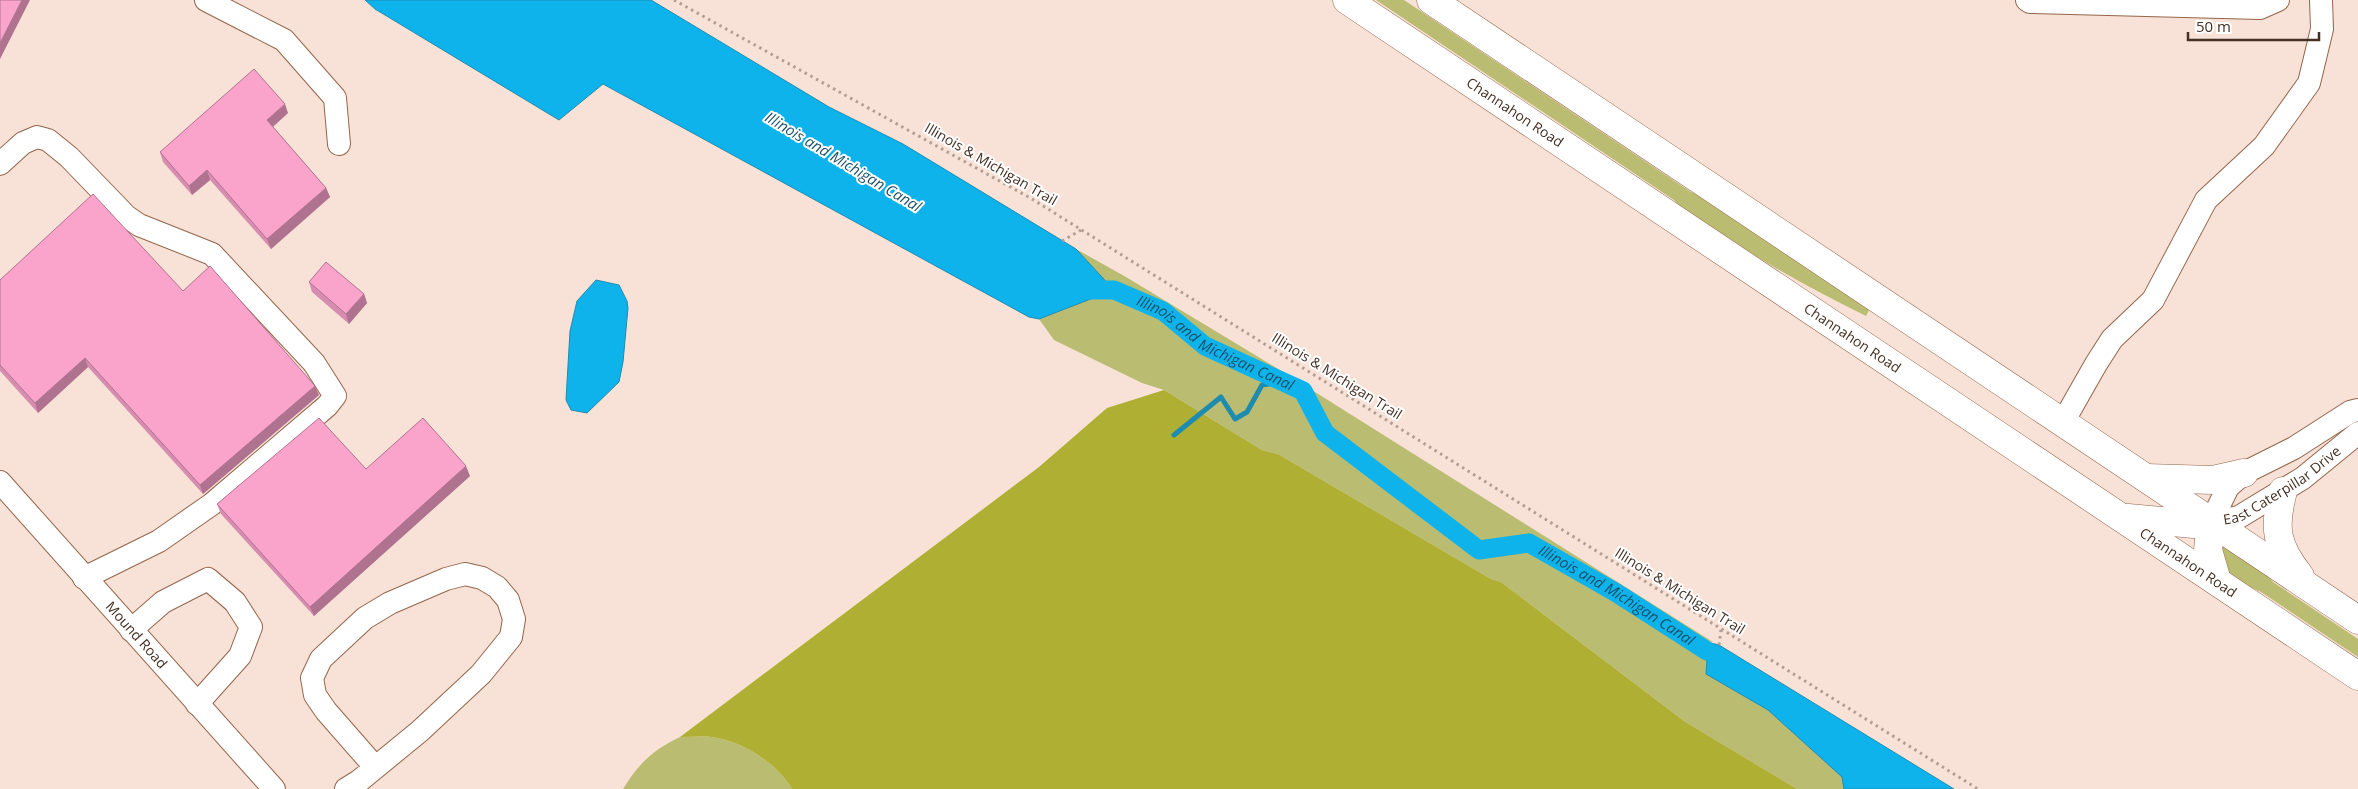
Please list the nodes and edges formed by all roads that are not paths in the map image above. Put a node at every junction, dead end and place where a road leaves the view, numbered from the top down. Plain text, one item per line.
1 (206, 0) edge
2 (1347, 0) edge
3 (1431, 0) edge
4 (2026, 0) edge
5 (2278, 0) edge
6 (2321, 0) edge
7 (339, 144) dead end
8 (0, 164) edge
9 (2358, 410) edge
10 (2062, 422) junction
11 (2358, 434) edge
12 (2244, 473) junction
13 (2146, 478) junction
14 (0, 482) edge
15 (2283, 491) junction
16 (2121, 517) junction
17 (2211, 522) junction
18 (84, 578) junction
19 (2217, 581) junction
20 (2308, 587) junction
21 (2358, 620) edge
22 (131, 630) junction
23 (2358, 676) edge
24 (197, 704) junction
25 (375, 767) junction
26 (274, 789) edge
27 (346, 789) edge

1 - 7 street
2 - 16 main road, Channahon Road
3 - 10 main road
4 - 5 street
6 - 10 street
8 - 18 street
9 - 12 street, East Caterpillar Drive
10 - 13 main road
11 - 15 street, East Caterpillar Drive
12 - 13 main road
12 - 17 street, East Caterpillar Drive
13 - 17 main road
14 - 18 street, Mound Road
15 - 17 street, East Caterpillar Drive
15 - 20 main road
16 - 17 main road
16 - 19 main road, Channahon Road
17 - 19 main road
17 - 20 main road
18 - 22 street, Mound Road
19 - 23 main road, Channahon Road
20 - 21 main road
22 - 24 street, Mound Road
22 - 24 street
24 - 26 street, Mound Road
25 - 25 street
25 - 27 street

